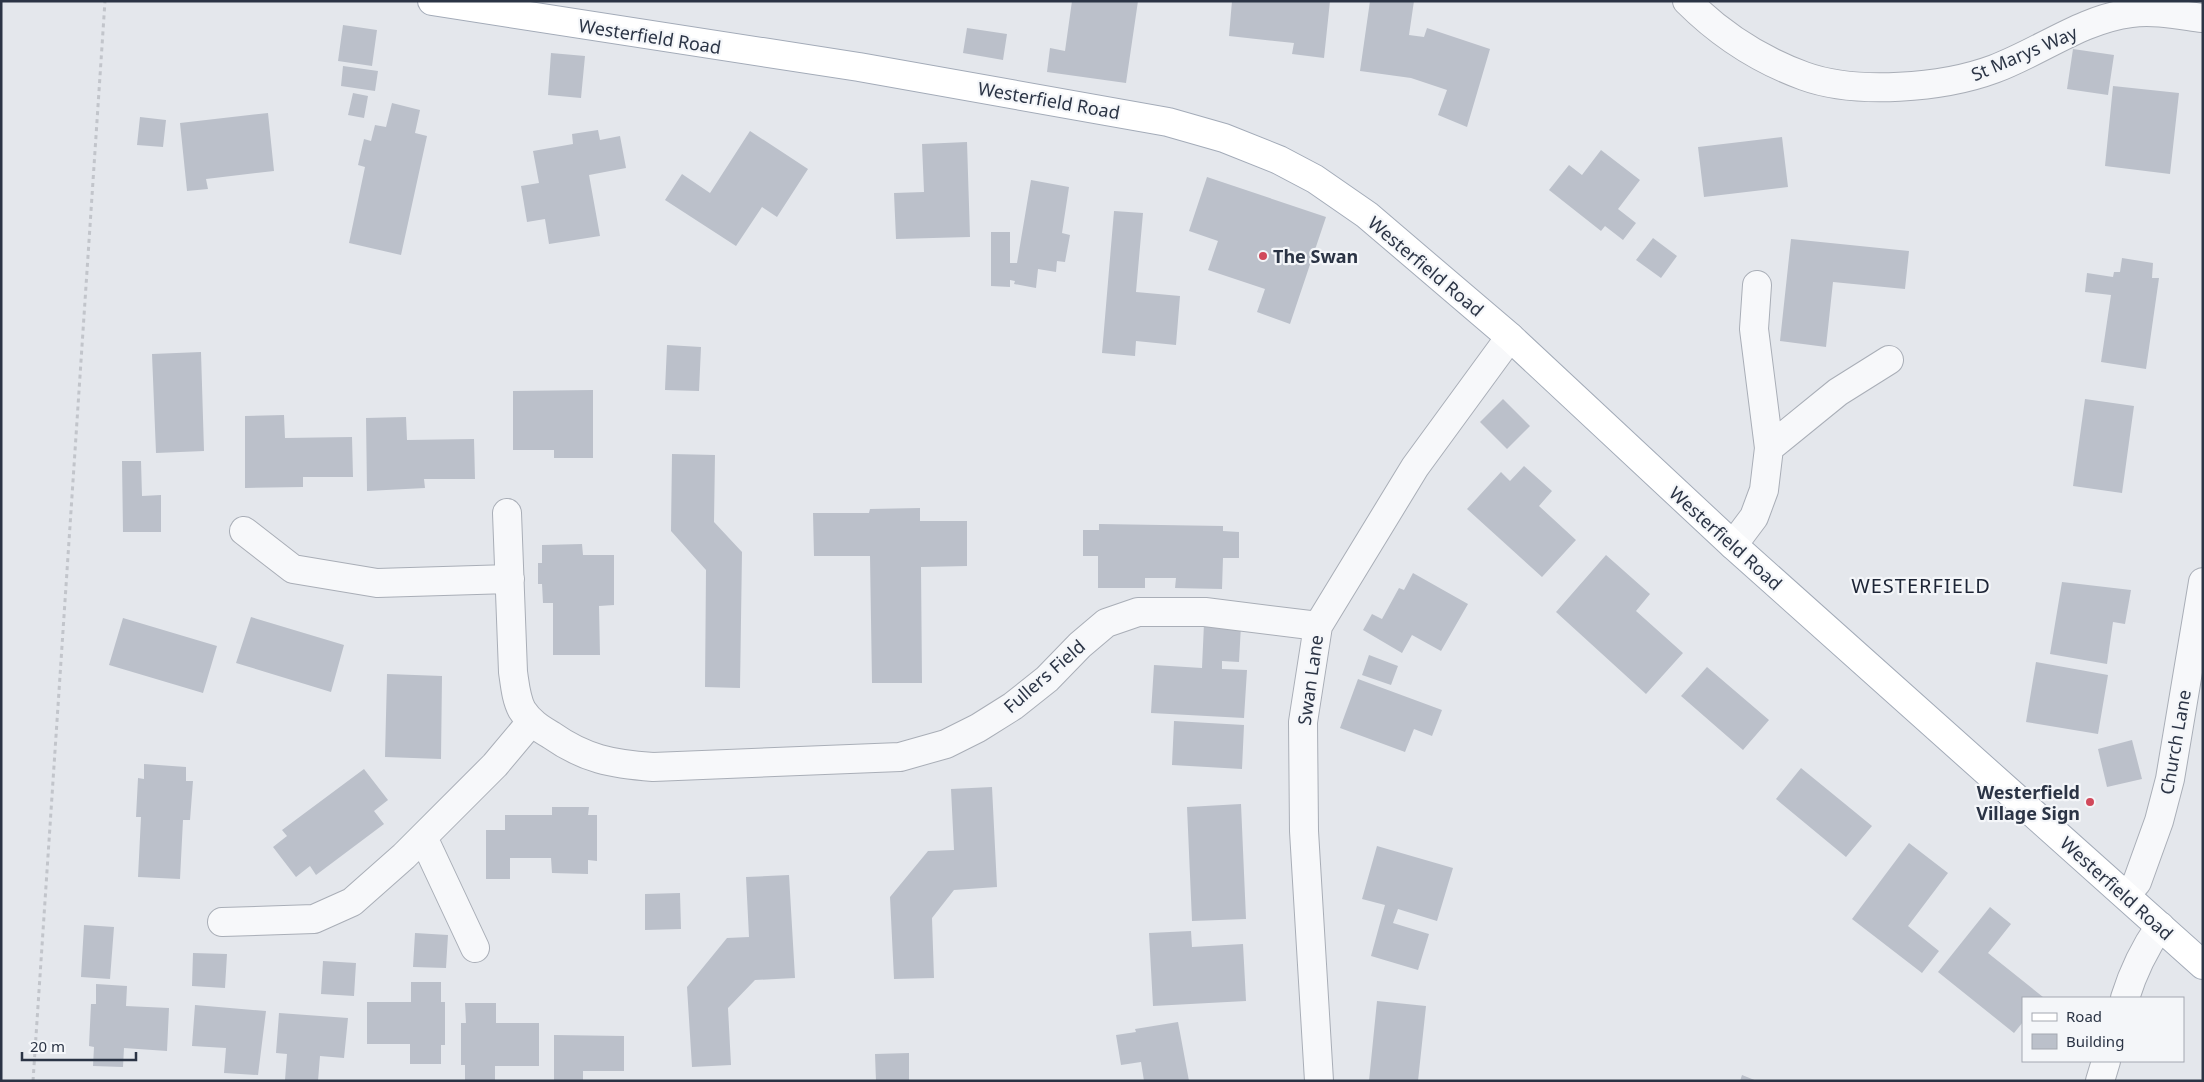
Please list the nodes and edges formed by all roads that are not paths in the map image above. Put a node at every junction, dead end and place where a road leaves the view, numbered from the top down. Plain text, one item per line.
1 (432, 1) edge
2 (1687, 1) edge
3 (2203, 18) edge
4 (1757, 285) dead end
5 (1510, 337) junction
6 (1889, 360) dead end
7 (1769, 448) junction
8 (507, 513) dead end
9 (244, 532) dead end
10 (1733, 545) junction
11 (510, 579) junction
12 (2203, 582) edge
13 (1318, 626) junction
14 (531, 722) junction
15 (423, 837) junction
16 (2126, 896) junction
17 (222, 922) dead end
18 (2160, 926) junction
19 (475, 948) dead end
20 (2203, 965) edge
21 (2125, 997) edge
22 (2106, 1062) edge
23 (1319, 1081) edge
24 (2100, 1081) edge

1 - 5 main road, Westerfield Road
2 - 3 street, St Marys Way
4 - 7 street
5 - 10 main road, Westerfield Road
5 - 13 street, Swan Lane
6 - 7 street
7 - 10 street
8 - 11 street
9 - 11 street
10 - 16 main road, Westerfield Road
11 - 14 street
12 - 16 street, Church Lane
13 - 14 street, Fullers Field
13 - 23 street, Swan Lane
14 - 15 street
15 - 17 street
15 - 19 street
16 - 18 main road, Westerfield Road
18 - 20 main road, Westerfield Road
18 - 21 street
22 - 24 street

